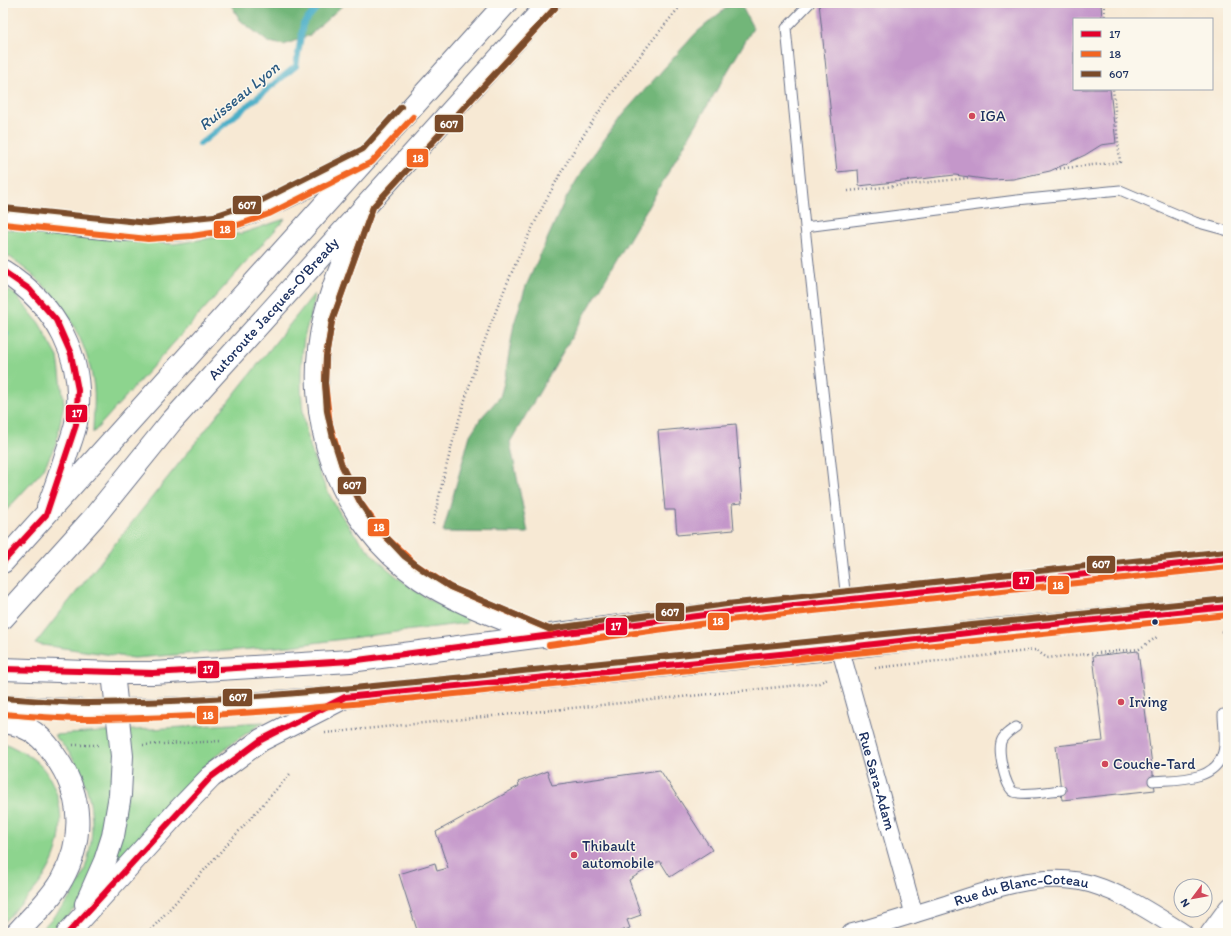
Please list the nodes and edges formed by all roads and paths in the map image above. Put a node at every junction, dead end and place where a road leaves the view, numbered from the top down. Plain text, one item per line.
1 (506, 3) edge
2 (549, 3) edge
3 (682, 3) edge
4 (810, 3) edge
5 (1104, 3) edge
6 (1106, 18) edge
7 (1113, 90) edge
8 (368, 155) junction
9 (1056, 168) dead end
10 (968, 178) dead end
11 (848, 191) dead end
12 (366, 204) junction
13 (3, 216) edge
14 (805, 226) junction
15 (1228, 231) edge
16 (3, 271) edge
17 (46, 515) junction
18 (433, 524) dead end
19 (1228, 559) edge
20 (3, 562) edge
21 (846, 600) junction
22 (1228, 607) edge
23 (3, 618) edge
24 (1218, 629) dead end
25 (1228, 634) edge
26 (548, 637) junction
27 (1161, 637) dead end
28 (840, 648) junction
29 (3, 668) edge
30 (847, 671) junction
31 (114, 673) junction
32 (345, 697) junction
33 (118, 710) junction
34 (4, 711) edge
35 (1223, 714) dead end
36 (1016, 727) dead end
37 (324, 733) dead end
38 (261, 740) junction
39 (47, 744) junction
40 (120, 746) junction
41 (290, 774) dead end
42 (1153, 781) dead end
43 (1061, 790) dead end
44 (1228, 907) edge
45 (914, 914) junction
46 (70, 930) edge
47 (17, 933) edge
48 (148, 933) edge
49 (851, 933) edge
50 (1184, 933) edge
51 (1209, 933) edge

1 - 8 main road, Autoroute Jacques-O'Bready
2 - 12 main road, Autoroute Jacques-O'Bready
3 - 18 path
4 - 14 lane
5 - 6 path
7 - 9 path
8 - 13 main road
8 - 17 main road, Autoroute Jacques-O'Bready
10 - 11 path
12 - 23 main road, Autoroute Jacques-O'Bready
12 - 26 main road
14 - 15 lane
14 - 21 lane
16 - 17 main road
17 - 20 main road, Autoroute Jacques-O'Bready
19 - 21 main road
21 - 26 main road
22 - 28 main road
24 - 25 path
26 - 31 main road
27 - 30 path
28 - 30 street, Rue Sara-Adam
28 - 32 main road
29 - 31 main road
30 - 37 path
30 - 45 street, Rue Sara-Adam
31 - 33 main road
32 - 33 main road
32 - 38 main road
33 - 34 main road
33 - 40 main road
34 - 39 main road
35 - 42 lane
36 - 43 lane
38 - 40 path
38 - 46 main road
39 - 40 path
39 - 47 main road
40 - 46 main road
41 - 48 path
44 - 51 street
45 - 49 street, Rue du Blanc-Coteau
45 - 50 street, Rue du Blanc-Coteau

